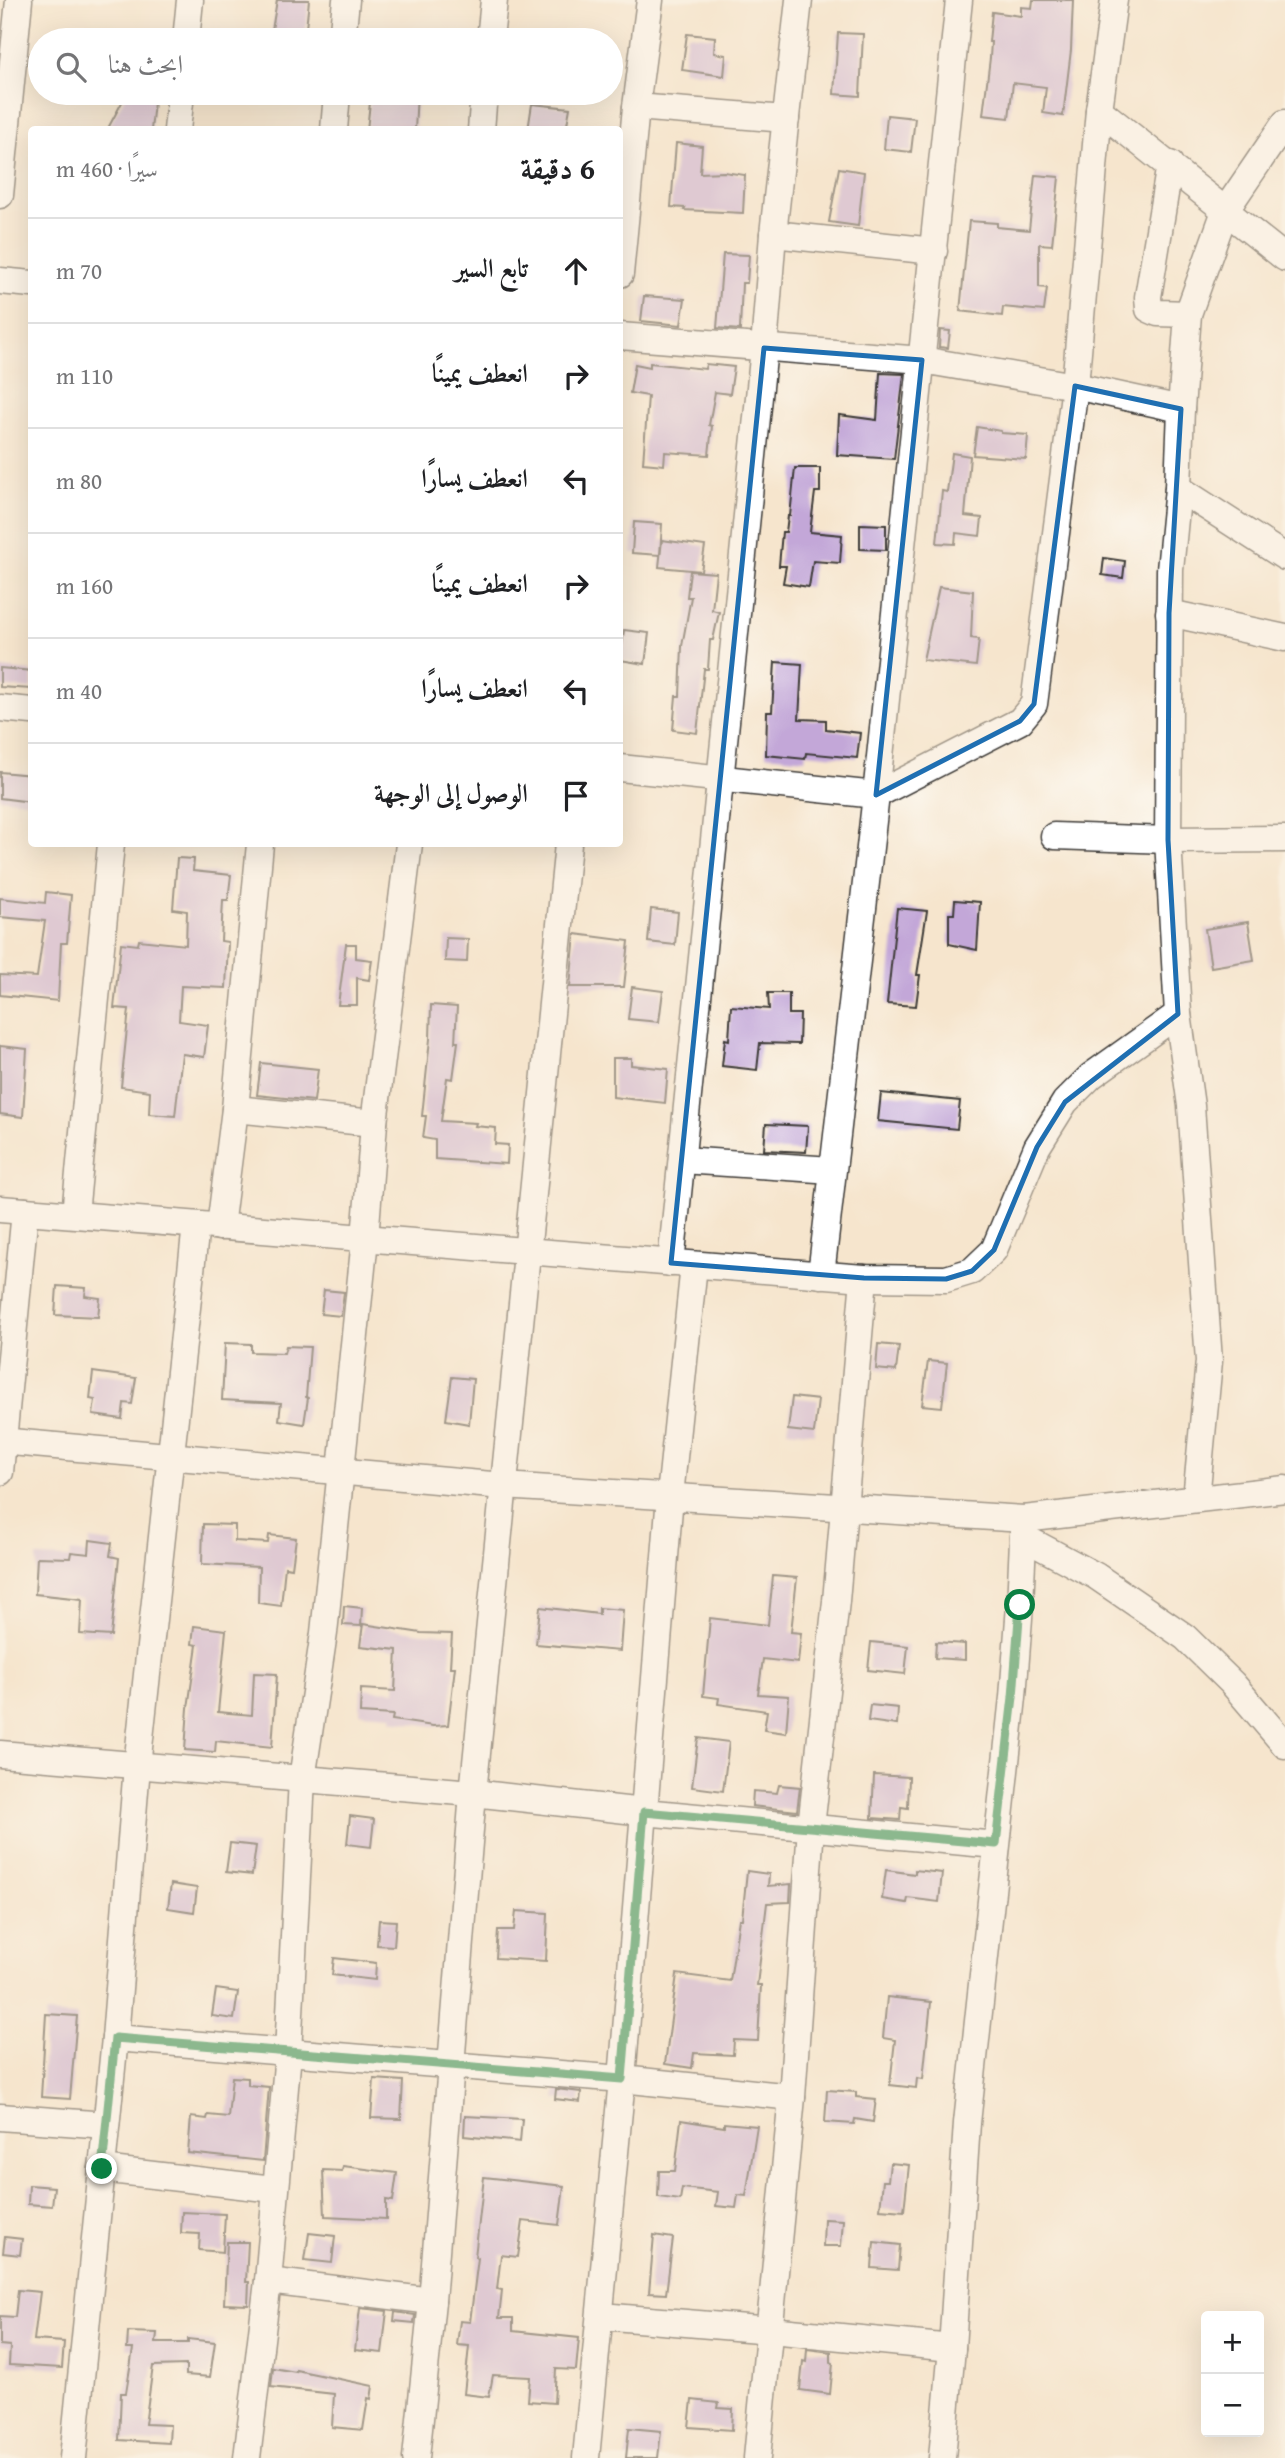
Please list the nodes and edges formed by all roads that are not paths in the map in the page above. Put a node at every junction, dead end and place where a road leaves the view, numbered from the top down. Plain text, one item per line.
1 (19, 0) edge
2 (190, 0) edge
3 (346, 0) edge
4 (494, 0) edge
5 (650, 0) edge
6 (799, 0) edge
7 (959, 0) edge
8 (1114, 0) edge
9 (187, 28) edge
10 (343, 28) edge
11 (491, 28) edge
12 (180, 105) edge
13 (336, 105) edge
14 (483, 105) edge
15 (636, 107) junction
16 (1099, 110) junction
17 (786, 119) junction
18 (1285, 123) edge
19 (177, 126) edge
20 (334, 126) edge
21 (481, 126) edge
22 (1170, 164) junction
23 (0, 195) edge
24 (1225, 211) junction
25 (773, 234) junction
26 (623, 243) edge
27 (934, 251) junction
28 (1285, 258) edge
29 (0, 281) edge
30 (28, 284) edge
31 (1188, 314) junction
32 (623, 336) edge
33 (764, 348) junction
34 (922, 360) junction
35 (1075, 386) junction
36 (1181, 408) junction
37 (1178, 488) junction
38 (1285, 557) edge
39 (1169, 613) junction
40 (1285, 638) edge
41 (0, 708) edge
42 (28, 711) edge
43 (623, 768) edge
44 (720, 777) junction
45 (876, 795) junction
46 (1054, 836) dead end
47 (1285, 839) edge
48 (1168, 840) junction
49 (111, 847) edge
50 (260, 847) edge
51 (409, 847) edge
52 (568, 847) edge
53 (1178, 1014) junction
54 (234, 1109) junction
55 (374, 1123) junction
56 (682, 1160) junction
57 (832, 1170) junction
58 (12, 1210) edge
59 (75, 1214) junction
60 (208, 1226) junction
61 (365, 1240) junction
62 (528, 1252) junction
63 (682, 1264) junction
64 (821, 1275) junction
65 (864, 1279) junction
66 (2, 1441) edge
67 (170, 1458) junction
68 (0, 1472) edge
69 (341, 1473) junction
70 (503, 1486) junction
71 (1285, 1489) edge
72 (670, 1496) junction
73 (1196, 1499) junction
74 (844, 1506) junction
75 (1024, 1528) junction
76 (1285, 1745) edge
77 (0, 1754) edge
78 (137, 1766) junction
79 (302, 1779) junction
80 (473, 1793) junction
81 (644, 1812) junction
82 (811, 1827) junction
83 (996, 1844) junction
84 (115, 2038) junction
85 (288, 2053) junction
86 (451, 2064) junction
87 (622, 2079) junction
88 (792, 2097) junction
89 (0, 2118) edge
90 (106, 2125) junction
91 (102, 2169) junction
92 (274, 2189) junction
93 (268, 2281) junction
94 (432, 2301) junction
95 (601, 2316) junction
96 (771, 2330) junction
97 (952, 2348) junction
98 (73, 2458) edge
99 (247, 2458) edge
100 (415, 2458) edge
101 (586, 2458) edge
102 (757, 2458) edge
103 (942, 2458) edge

1 - 23 street
2 - 9 street
3 - 10 street
4 - 11 street
5 - 15 street
6 - 17 street
7 - 27 street
8 - 16 street
12 - 19 street
13 - 20 street
14 - 21 street
15 - 17 street
15 - 26 street
16 - 22 street
16 - 35 street
17 - 25 street
18 - 24 street
22 - 24 street
22 - 31 street
24 - 28 street
24 - 31 street
25 - 27 street
25 - 33 street
27 - 34 street
29 - 30 street
31 - 36 street
32 - 33 street
33 - 34 street
33 - 44 street
34 - 35 street
34 - 45 street
35 - 36 street
35 - 45 street
36 - 37 street
37 - 38 street
37 - 39 street
39 - 40 street
39 - 48 street
41 - 42 street
43 - 44 street
44 - 45 street
44 - 56 street
45 - 57 street
46 - 48 street
47 - 48 street
48 - 53 street
49 - 59 street
50 - 54 street
51 - 55 street
52 - 62 street
53 - 65 street
53 - 73 street
54 - 55 street
54 - 60 street
55 - 61 street
56 - 57 street
56 - 63 street
57 - 64 street
58 - 59 street
58 - 66 street
59 - 60 street
60 - 61 street
60 - 67 street
61 - 62 street
61 - 69 street
62 - 63 street
62 - 70 street
63 - 64 street
63 - 72 street
64 - 65 street
65 - 74 street
66 - 67 street
66 - 68 street
67 - 69 street
67 - 78 street
69 - 70 street
69 - 79 street
70 - 72 street
70 - 80 street
71 - 73 street
72 - 74 street
72 - 81 street
73 - 75 street
74 - 75 street
74 - 82 street
75 - 76 street
75 - 83 street
77 - 78 street
78 - 79 street
78 - 84 street
79 - 80 street
79 - 85 street
80 - 81 street
80 - 86 street
81 - 82 street
81 - 87 street
82 - 83 street
82 - 88 street
83 - 97 street
84 - 85 street
84 - 90 street
85 - 86 street
85 - 92 street
86 - 87 street
86 - 94 street
87 - 88 street
87 - 95 street
88 - 96 street
89 - 90 street
90 - 91 street
91 - 92 street
91 - 98 street
92 - 93 street
93 - 94 street
93 - 99 street
94 - 100 street
95 - 96 street
95 - 101 street
96 - 97 street
96 - 102 street
97 - 103 street

